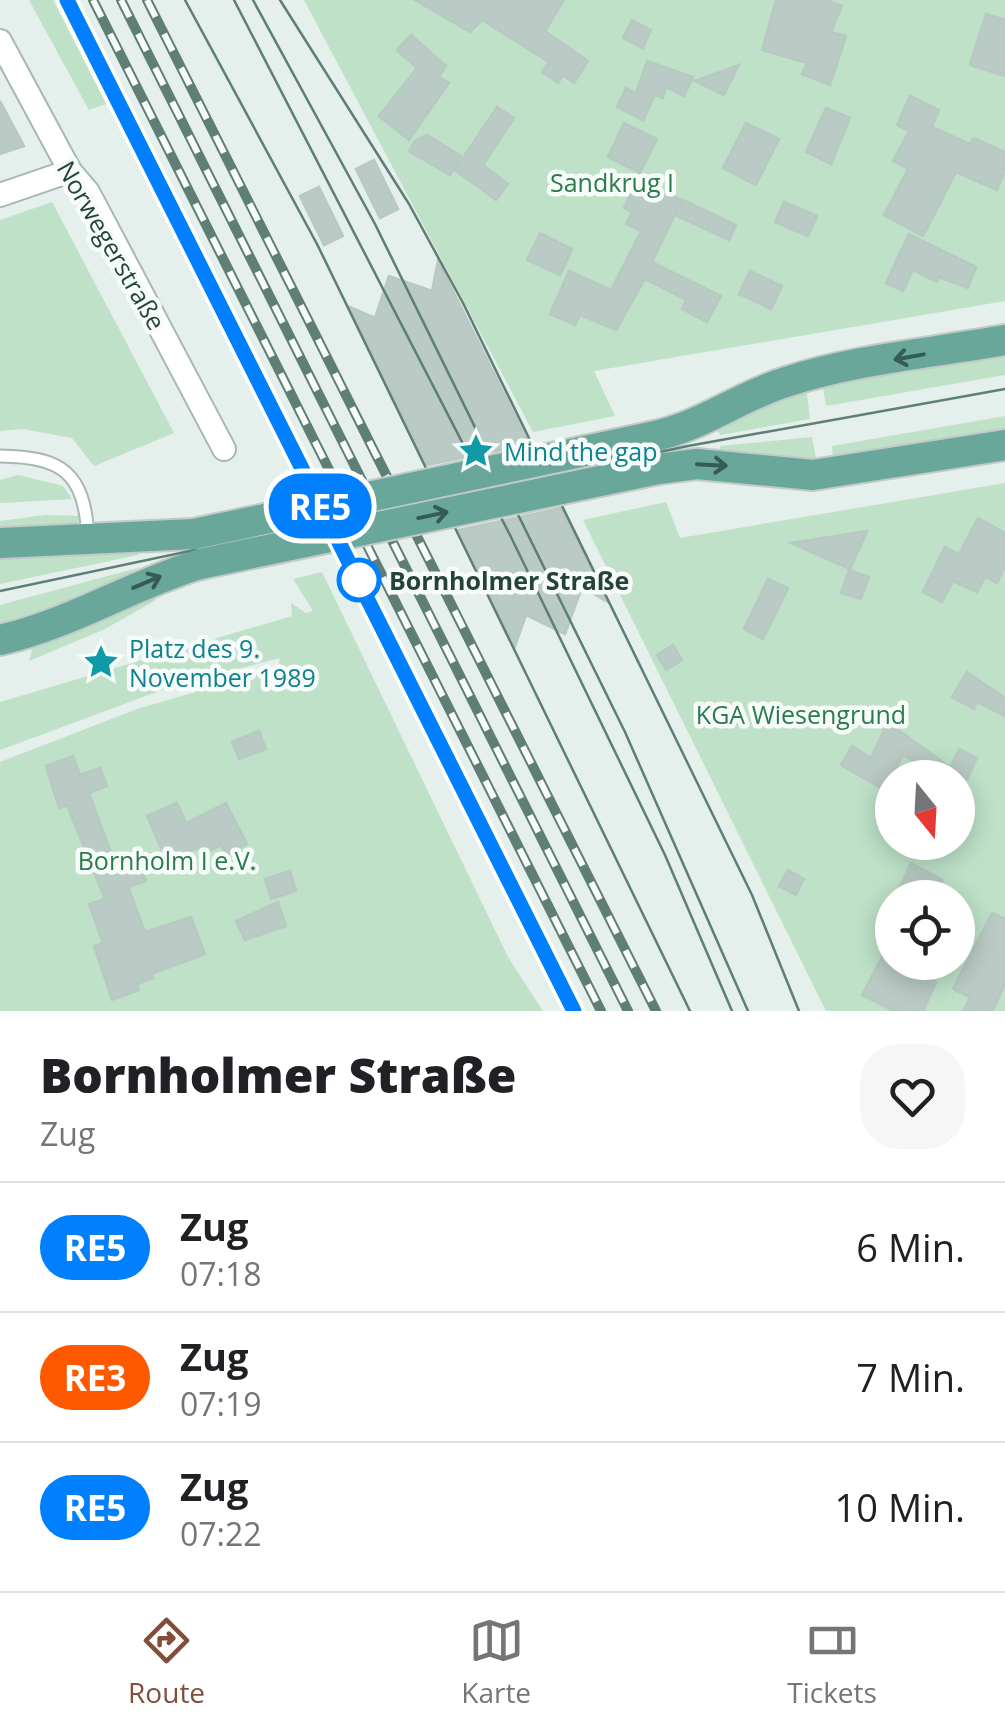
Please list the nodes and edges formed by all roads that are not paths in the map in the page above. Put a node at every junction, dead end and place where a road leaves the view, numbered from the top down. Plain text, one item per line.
1 (0, 41) edge
2 (70, 171) junction
3 (0, 195) edge
4 (1005, 340) edge
5 (1005, 445) edge
6 (224, 449) dead end
7 (0, 456) edge
8 (89, 540) junction
9 (0, 543) edge
10 (197, 549) junction
11 (0, 640) edge

1 - 2 street, Norwegerstraße
2 - 3 street
2 - 6 street, Norwegerstraße
4 -> 10 main road, bridge
10 -> 5 main road, bridge
7 - 8 lane
8 - 9 main road
8 - 10 main road
11 -> 10 main road

